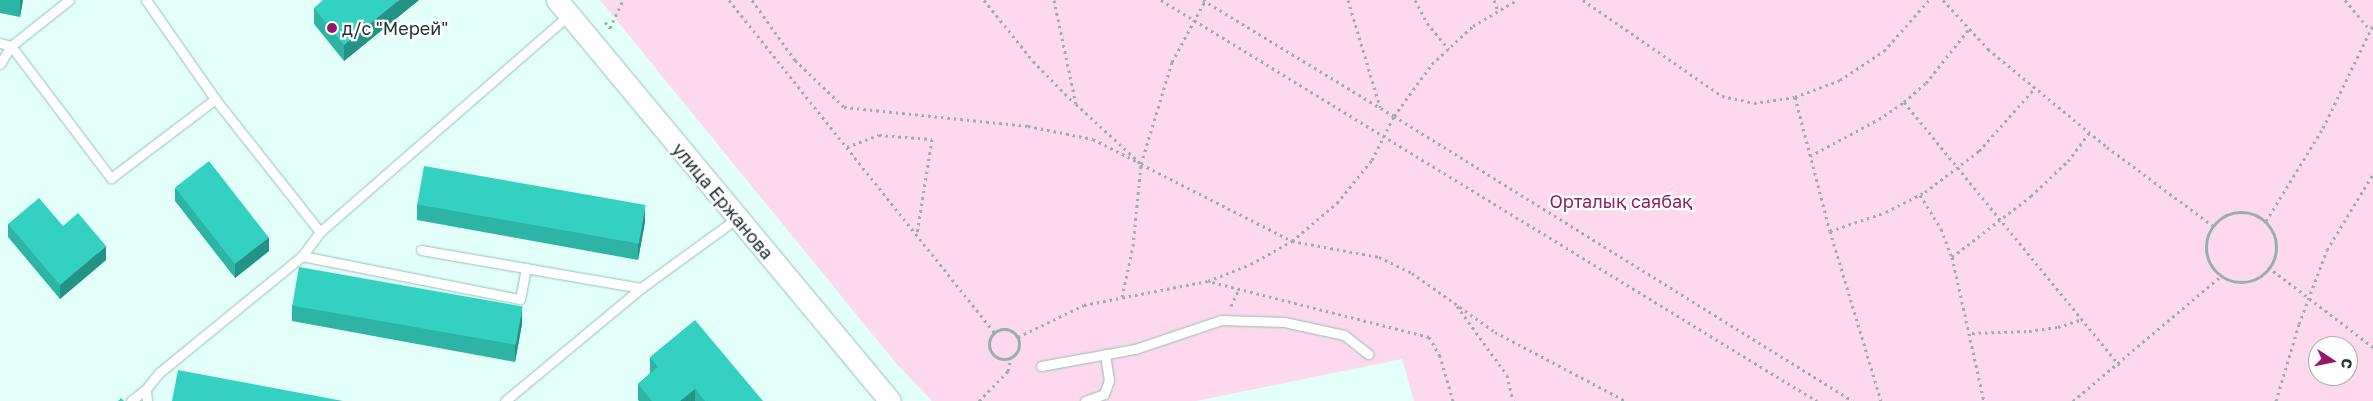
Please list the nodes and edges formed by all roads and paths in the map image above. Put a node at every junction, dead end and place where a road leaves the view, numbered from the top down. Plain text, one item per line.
1 (69, 0) edge
2 (146, 0) edge
3 (623, 0) edge
4 (729, 0) edge
5 (752, 0) edge
6 (984, 0) edge
7 (1054, 0) edge
8 (1161, 0) edge
9 (1204, 0) edge
10 (1348, 0) edge
11 (1415, 0) edge
12 (1494, 0) edge
13 (1517, 0) edge
14 (1583, 0) edge
15 (1929, 0) edge
16 (1943, 0) edge
17 (2345, 0) edge
18 (563, 7) edge
19 (1498, 11) junction
20 (1194, 21) junction
21 (2373, 25) edge
22 (610, 28) dead end
23 (1969, 29) junction
24 (2371, 30) junction
25 (0, 43) edge
26 (11, 46) junction
27 (1449, 49) junction
28 (0, 64) edge
29 (2035, 88) junction
30 (1795, 97) junction
31 (215, 99) junction
32 (1904, 102) junction
33 (1076, 104) junction
34 (1380, 108) junction
35 (1394, 116) junction
36 (2089, 133) junction
37 (1384, 136) junction
38 (846, 147) junction
39 (1810, 156) junction
40 (1141, 164) junction
41 (1958, 168) junction
42 (2373, 174) edge
43 (1920, 195) junction
44 (736, 219) junction
45 (2266, 221) junction
46 (2002, 222) junction
47 (2212, 225) junction
48 (1830, 231) junction
49 (320, 232) junction
50 (917, 235) junction
51 (1292, 241) junction
52 (420, 250) dead end
53 (302, 256) junction
54 (1952, 257) junction
55 (2268, 267) junction
56 (526, 268) junction
57 (2221, 276) junction
58 (1208, 281) junction
59 (642, 288) junction
60 (1122, 297) junction
61 (2308, 299) junction
62 (1455, 304) junction
63 (2082, 319) junction
64 (994, 332) junction
65 (1971, 333) junction
66 (1018, 336) junction
67 (2373, 347) edge
68 (1105, 354) junction
69 (1368, 354) dead end
70 (1011, 358) junction
71 (2119, 365) junction
72 (1041, 366) dead end
73 (146, 389) junction
74 (130, 401) edge
75 (147, 401) edge
76 (505, 401) edge
77 (890, 401) edge
78 (979, 401) edge
79 (1085, 401) edge
80 (1453, 401) edge
81 (1513, 401) edge
82 (1626, 401) edge
83 (1817, 401) edge
84 (1853, 401) edge
85 (1881, 401) edge
86 (1984, 401) edge
87 (2073, 401) edge
88 (2276, 401) edge

1 - 26 lane
2 - 31 lane
3 - 22 path
4 - 38 path
5 - 40 path
6 - 33 path
7 - 33 path
8 - 20 path
9 - 20 path
9 - 34 path
10 - 34 path
11 - 27 path
12 - 19 path
13 - 19 path
14 - 30 path
15 - 30 path
16 - 23 path
17 - 24 path
18 - 44 street, улица Ержанова
18 - 49 lane
19 - 27 path
20 - 37 path
20 - 40 path
21 - 24 path
23 - 29 path
23 - 32 path
24 - 45 path
25 - 26 lane
26 - 28 lane
26 - 31 lane
27 - 35 path
29 - 36 path
29 - 41 path
30 - 39 path
31 - 49 lane
32 - 39 path
32 - 41 path
33 - 40 path
34 - 35 path
35 - 37 path
35 - 84 path
36 - 46 path
36 - 47 path
37 - 51 path
37 - 83 path
38 - 50 path
38 - 50 path
39 - 48 path
40 - 51 path
40 - 60 path
41 - 43 path
41 - 46 path
42 - 61 path
43 - 48 path
43 - 54 path
44 - 59 lane
44 - 77 street, улица Ержанова
45 - 47 path
45 - 55 path
46 - 54 path
46 - 63 path
47 - 57 path
48 - 85 path
49 - 53 lane
50 - 64 path
51 - 58 path
51 - 62 path
52 - 56 lane
53 - 56 lane
53 - 73 lane
54 - 65 path
55 - 57 path
55 - 61 path
56 - 59 lane
57 - 71 path
58 - 60 path
58 - 80 path
59 - 76 lane
60 - 66 path
61 - 67 path
61 - 88 path
62 - 81 path
62 - 82 path
63 - 65 path
63 - 71 path
64 - 66 path
64 - 70 path
65 - 86 path
66 - 70 path
68 - 69 lane
68 - 72 lane
68 - 79 lane
70 - 78 path
71 - 87 path
73 - 74 lane
73 - 75 lane

